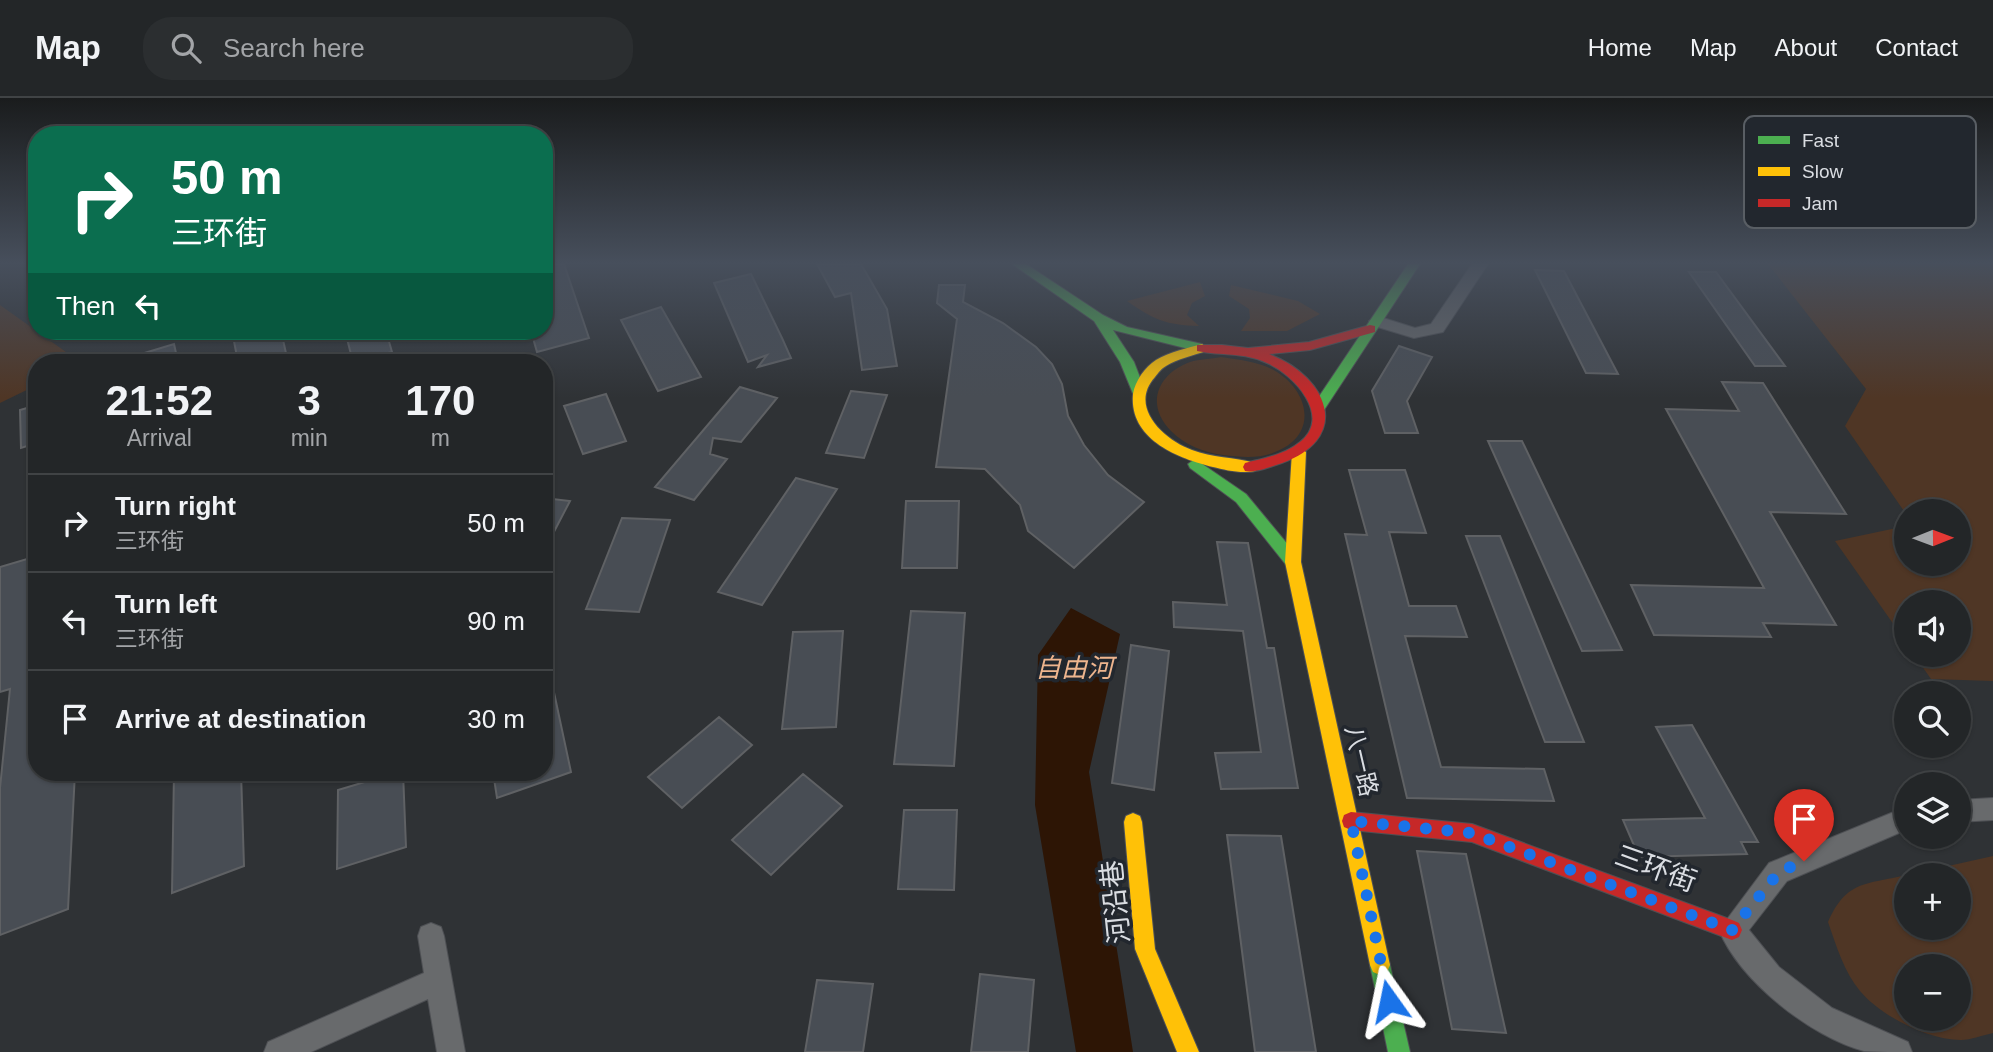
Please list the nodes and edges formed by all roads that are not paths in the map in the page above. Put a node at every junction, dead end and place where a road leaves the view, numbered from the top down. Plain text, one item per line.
1 (1085, 309) edge
2 (1384, 309) edge
3 (1450, 309) edge
4 (1099, 318) junction
5 (1373, 325) junction
6 (1202, 348) junction
7 (1249, 352) junction
8 (1139, 393) junction
9 (1319, 407) junction
10 (1299, 452) junction
11 (1181, 454) junction
12 (1293, 562) junction
13 (1993, 809) edge
14 (1971, 810) edge
15 (1351, 821) junction
16 (1133, 822) dead end
17 (1894, 823) edge
18 (1732, 930) junction
19 (431, 936) dead end
20 (439, 980) junction
21 (278, 1052) edge
22 (450, 1052) edge
23 (1188, 1052) edge
24 (1399, 1052) edge
25 (1898, 1052) edge

1 - 4 main road
2 - 5 main road
3 - 5 street
4 - 6 main road
4 - 8 main road
5 - 7 main road
5 - 9 main road
6 - 7 main road
6 - 8 main road
7 - 9 main road
8 - 11 main road
9 - 10 main road
10 - 11 main road
10 - 12 main road
11 - 12 main road
12 - 15 main road, 八一路
13 - 14 street
15 - 18 main road, 三环街
15 - 24 main road, 八一路
16 - 23 main road, 河沿巷
17 - 18 street
18 - 25 street
19 - 20 street
20 - 21 street
20 - 22 street

